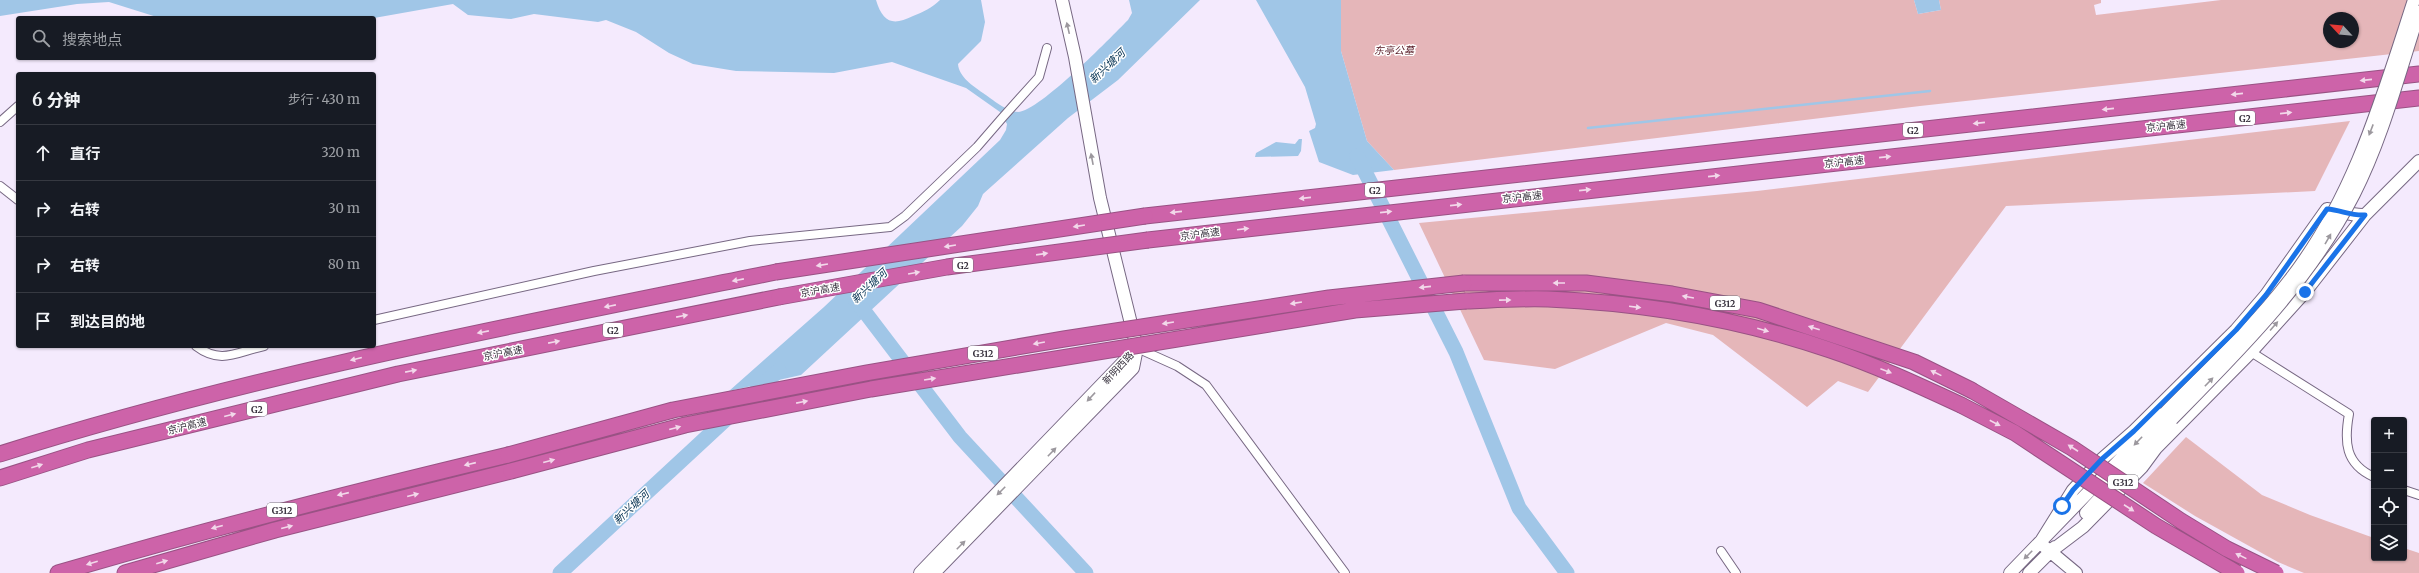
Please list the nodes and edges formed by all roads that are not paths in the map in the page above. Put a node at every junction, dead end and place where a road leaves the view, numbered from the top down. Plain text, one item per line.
1 (1062, 0) edge
2 (2414, 0) edge
3 (2419, 12) edge
4 (1047, 48) dead end
5 (2419, 74) edge
6 (2419, 98) edge
7 (16, 108) edge
8 (0, 122) edge
9 (2419, 161) edge
10 (0, 186) edge
11 (16, 198) edge
12 (2365, 215) junction
13 (376, 320) edge
14 (200, 348) edge
15 (258, 348) edge
16 (1137, 348) junction
17 (2251, 352) junction
18 (2168, 416) junction
19 (0, 454) edge
20 (2371, 475) edge
21 (0, 478) edge
22 (2407, 491) edge
23 (2419, 495) edge
24 (2040, 542) junction
25 (1721, 551) dead end
26 (2050, 552) junction
27 (58, 573) edge
28 (125, 573) edge
29 (920, 573) edge
30 (934, 573) edge
31 (1346, 573) edge
32 (1736, 573) edge
33 (2010, 573) edge
34 (2029, 573) edge
35 (2076, 573) edge
36 (2237, 573) edge
37 (2276, 573) edge

16 -> 1 main road
2 -> 18 main road, bridge
18 -> 3 main road, bridge
4 - 13 street
5 -> 19 highway, G2, bridge
21 -> 6 highway, 京沪高速 / G2, bridge
7 - 8 street
9 - 12 main road
10 - 11 street
17 -> 12 main road
12 - 24 main road
14 - 15 street
16 -> 29 main road, 新明西路
30 -> 16 main road, 新明西路
16 - 31 street
17 - 20 street
17 - 26 main road
18 -> 24 main road
18 - 26 main road
22 - 23 street
24 - 26 main road
24 -> 33 main road
25 - 32 street
26 - 34 main road
26 - 35 main road
37 -> 27 highway, G312, bridge
28 -> 36 highway, G312, bridge

